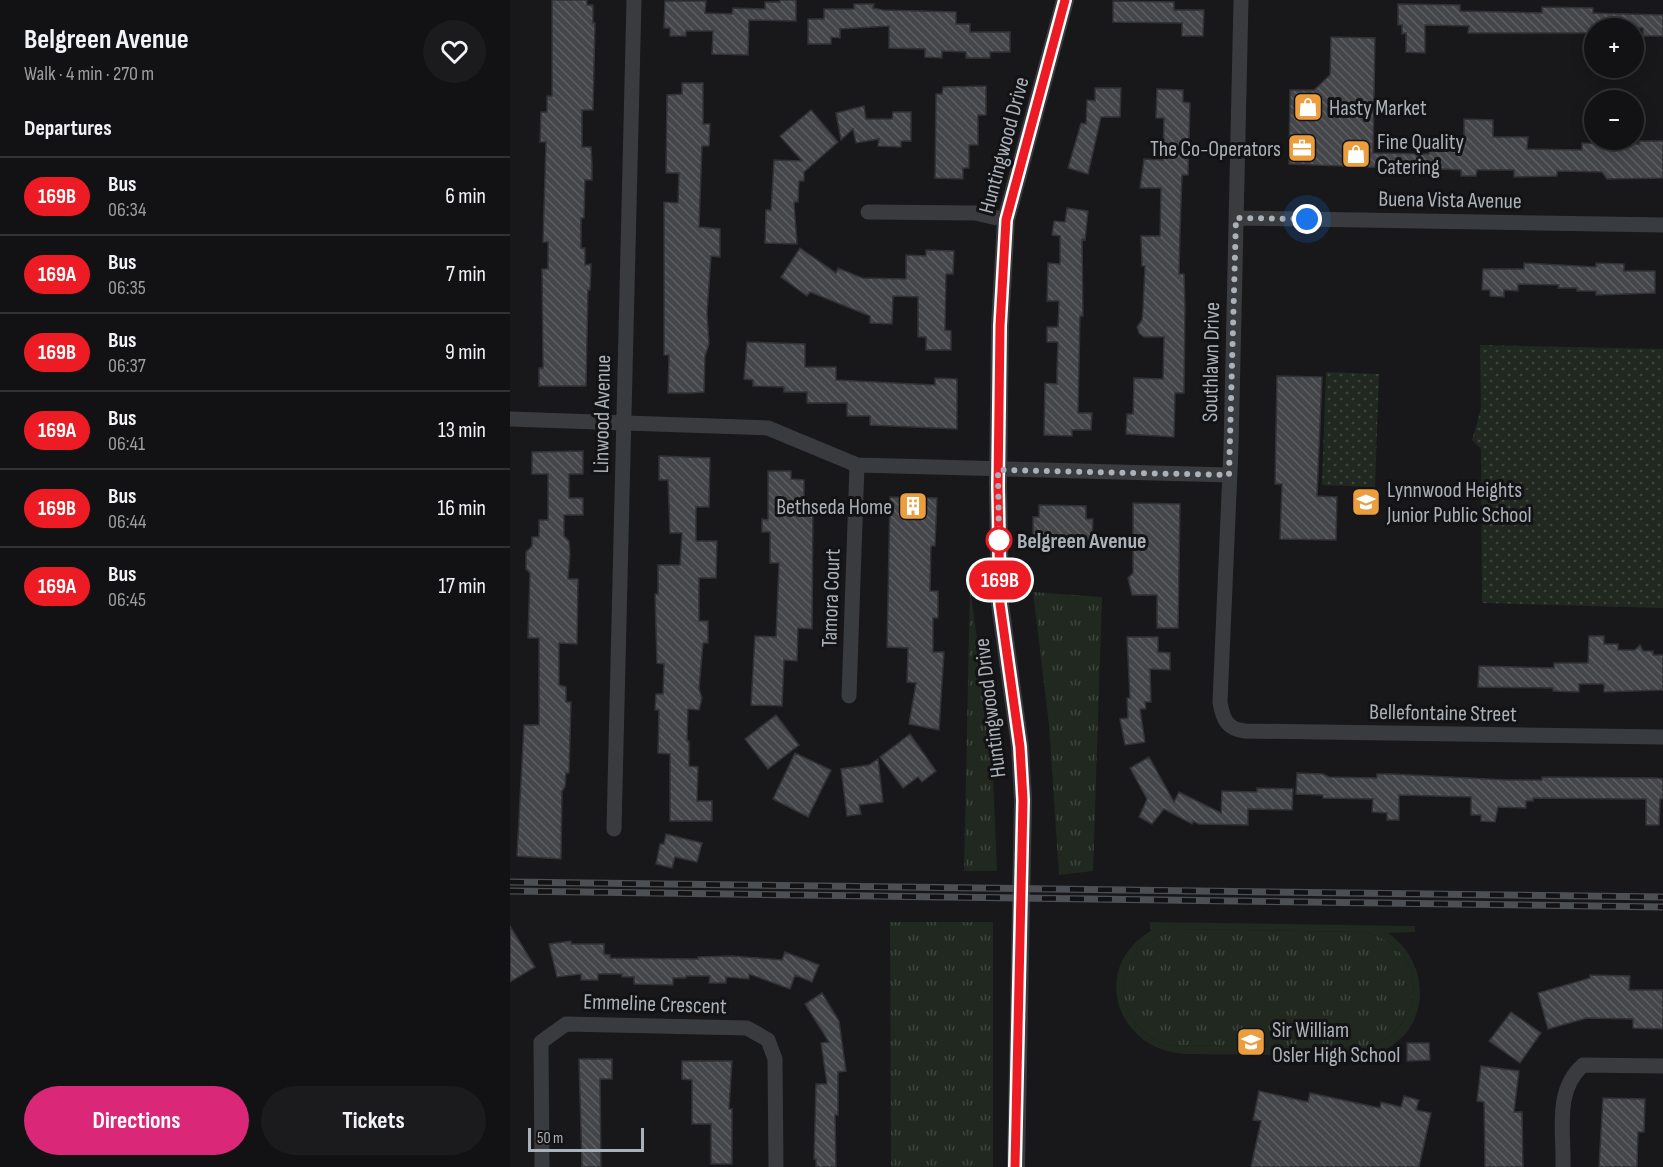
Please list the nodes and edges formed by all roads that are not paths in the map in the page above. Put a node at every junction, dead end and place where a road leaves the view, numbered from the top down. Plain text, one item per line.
1 (634, 0) edge
2 (1065, 0) edge
3 (1241, 0) edge
4 (868, 212) dead end
5 (1236, 218) junction
6 (1006, 220) junction
7 (1663, 225) edge
8 (510, 419) edge
9 (622, 422) junction
10 (856, 465) junction
11 (998, 470) junction
12 (1229, 475) junction
13 (849, 696) dead end
14 (1226, 723) joint
15 (1663, 737) edge
16 (614, 828) dead end
17 (1663, 1066) edge
18 (542, 1167) edge
19 (776, 1167) edge
20 (1016, 1167) edge
21 (1563, 1167) edge

1 - 9 street, Linwood Avenue
2 - 6 street, Huntingwood Drive
3 - 5 street, Southlawn Drive
4 - 6 street
5 - 7 street, Buena Vista Avenue
5 - 12 street, Southlawn Drive
6 - 11 street, Huntingwood Drive
8 - 9 street
9 - 10 street
9 - 16 street, Linwood Avenue
10 - 11 street
10 - 13 street, Tamora Court
11 - 12 street
11 - 20 street, Huntingwood Drive
12 - 14 street, Southlawn Drive
14 - 15 street, Bellefontaine Street
17 - 21 street
18 - 19 street, Emmeline Crescent

